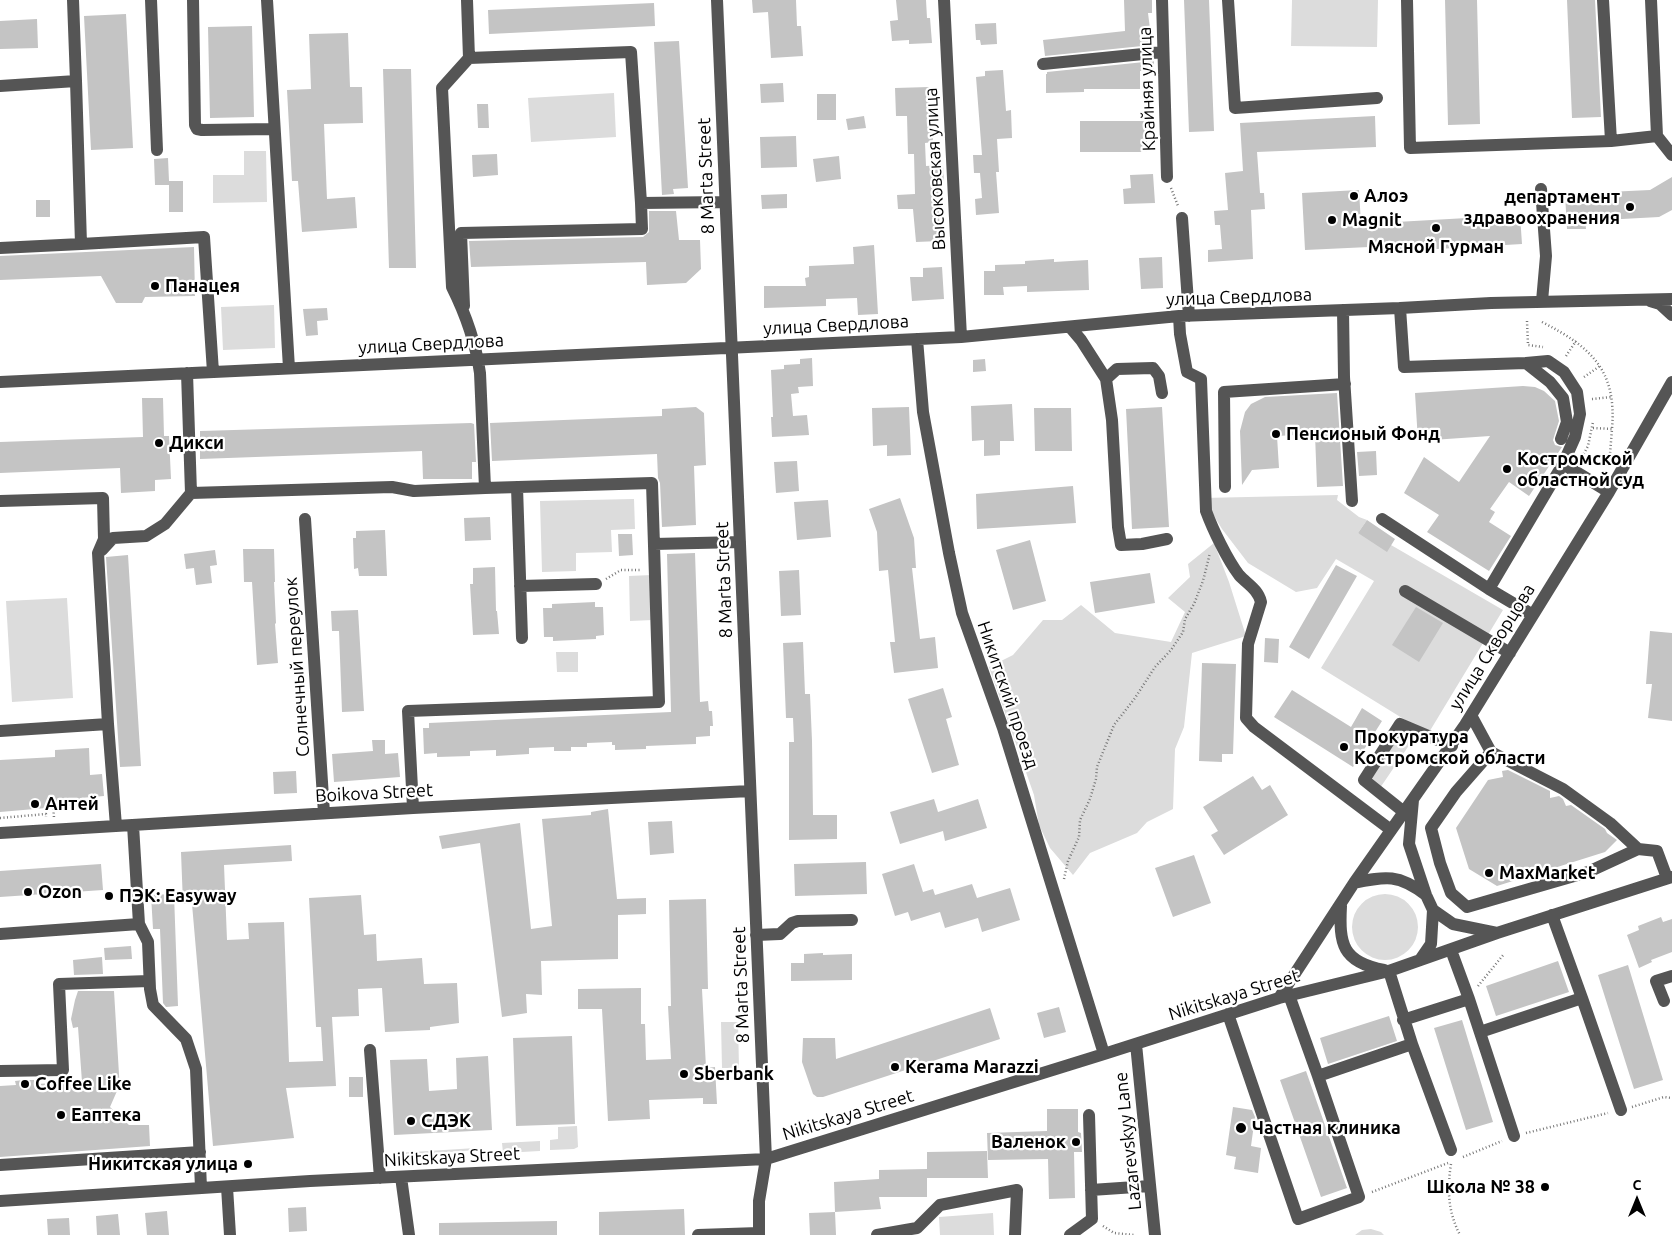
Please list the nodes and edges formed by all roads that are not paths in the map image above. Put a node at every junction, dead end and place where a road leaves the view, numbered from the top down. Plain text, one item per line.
1 (73, 0) edge
2 (151, 0) edge
3 (193, 0) edge
4 (267, 0) edge
5 (467, 0) edge
6 (716, 0) edge
7 (944, 0) edge
8 (1162, 0) edge
9 (1228, 0) edge
10 (1407, 0) edge
11 (1603, 0) edge
12 (1651, 0) edge
13 (1164, 52) junction
14 (469, 58) junction
15 (1043, 64) dead end
16 (76, 81) junction
17 (0, 86) edge
18 (1378, 98) dead end
19 (274, 129) junction
20 (1657, 136) junction
21 (1611, 141) junction
22 (157, 150) dead end
23 (1672, 155) edge
24 (1167, 177) road end
25 (1541, 189) dead end
26 (724, 202) junction
27 (641, 203) junction
28 (1182, 218) road end
29 (81, 244) junction
30 (0, 248) edge
31 (1672, 299) edge
32 (1643, 300) junction
33 (1542, 301) junction
34 (1400, 308) junction
35 (464, 310) junction
36 (1343, 310) junction
37 (1184, 316) junction
38 (1672, 316) edge
39 (1070, 327) junction
40 (961, 337) junction
41 (917, 339) junction
42 (731, 347) junction
43 (478, 359) junction
44 (1526, 363) junction
45 (289, 368) junction
46 (213, 372) junction
47 (187, 373) junction
48 (1106, 379) junction
49 (0, 382) edge
50 (1672, 382) edge
51 (1345, 384) junction
52 (1162, 392) dead end
53 (1561, 439) dead end
54 (1564, 464) junction
55 (517, 487) junction
56 (1225, 487) dead end
57 (485, 488) junction
58 (1609, 492) junction
59 (191, 493) junction
60 (0, 501) edge
61 (1352, 501) dead end
62 (305, 519) dead end
63 (1382, 519) dead end
64 (1167, 539) dead end
65 (740, 542) junction
66 (654, 544) junction
67 (98, 553) junction
68 (596, 584) road end
69 (520, 586) junction
70 (1489, 590) junction
71 (1405, 591) dead end
72 (1532, 615) junction
73 (522, 638) dead end
74 (1510, 653) junction
75 (1471, 714) junction
76 (108, 724) junction
77 (0, 731) edge
78 (1452, 746) junction
79 (1491, 752) junction
80 (750, 791) junction
81 (1413, 800) junction
82 (413, 808) junction
83 (1404, 812) junction
84 (324, 814) junction
85 (133, 825) junction
86 (116, 826) junction
87 (1391, 830) junction
88 (0, 833) edge
89 (1638, 849) junction
90 (1669, 878) edge
91 (1354, 883) junction
92 (1426, 895) junction
93 (1341, 904) junction
94 (1433, 910) junction
95 (1552, 915) junction
96 (852, 920) dead end
97 (139, 924) junction
98 (1497, 933) junction
99 (0, 934) edge
100 (756, 935) junction
101 (1451, 950) junction
102 (1420, 960) junction
103 (1389, 971) junction
104 (1672, 976) edge
105 (149, 981) junction
106 (1284, 996) junction
107 (1582, 998) junction
108 (1469, 999) junction
109 (1664, 1001) dead end
110 (1228, 1014) junction
111 (1403, 1020) junction
112 (1480, 1032) junction
113 (1136, 1044) junction
114 (1412, 1044) junction
115 (370, 1050) dead end
116 (1104, 1054) junction
117 (0, 1071) edge
118 (1318, 1076) junction
119 (1621, 1110) dead end
120 (1089, 1116) dead end
121 (1514, 1136) dead end
122 (1451, 1150) road end
123 (200, 1152) junction
124 (766, 1159) junction
125 (0, 1165) edge
126 (401, 1177) junction
127 (380, 1178) junction
128 (1150, 1186) junction
129 (227, 1187) junction
130 (201, 1188) junction
131 (1091, 1190) junction
132 (0, 1202) edge
133 (759, 1234) edge
134 (230, 1235) edge
135 (409, 1235) edge
136 (698, 1235) edge
137 (877, 1235) edge
138 (1015, 1235) edge
139 (1070, 1235) edge
140 (1155, 1235) edge

1 - 16 street
2 - 22 street
3 - 19 street
4 - 19 street
5 - 14 street
6 - 26 street, 8 Marta Street
7 - 40 street, Высоковская улица
8 - 13 street, Крайняя улица
9 - 18 street
10 - 21 street
11 - 21 street
12 - 20 street
13 - 15 street
13 - 24 street, Крайняя улица
14 - 27 street
14 - 35 street
16 - 17 street
16 - 29 street
19 - 45 street
20 - 21 street
20 - 23 street
25 - 33 street
26 - 27 street
26 - 42 street, 8 Marta Street
27 - 35 street
28 - 37 street
29 - 30 street
29 - 46 street
31 - 32 street, улица Свердлова
32 - 33 street, улица Свердлова
32 - 38 street
33 - 34 street, улица Свердлова
34 - 36 street, улица Свердлова
34 - 44 street
35 - 43 street
36 - 37 street, улица Свердлова
36 - 51 street
37 - 39 street, улица Свердлова
37 - 87 street
39 - 40 street, улица Свердлова
39 - 48 street
40 - 41 street, улица Свердлова
41 - 42 street, улица Свердлова
41 - 116 street, Никитский проезд
42 - 43 street, улица Свердлова
42 - 65 street, 8 Marta Street
43 - 45 street, улица Свердлова
43 - 57 street
44 - 53 street
44 - 54 street
45 - 46 street, улица Свердлова
46 - 47 street, улица Свердлова
47 - 49 street, улица Свердлова
47 - 59 street
48 - 52 street
48 - 64 street
50 - 58 street, улица Скворцова
51 - 56 street
51 - 61 street
54 - 58 street
54 - 70 street
55 - 57 street
55 - 66 street
55 - 69 street
57 - 59 street
58 - 72 street, улица Скворцова
59 - 67 street
60 - 67 street
62 - 84 street, Солнечный переулок
63 - 70 street
65 - 66 street
65 - 80 street, 8 Marta Street
66 - 82 street
67 - 76 street
68 - 69 street
69 - 73 street
70 - 72 street
71 - 74 street
72 - 74 street, улица Скворцова
74 - 75 street, улица Скворцова
75 - 78 street, улица Скворцова
75 - 79 street
76 - 77 street
76 - 86 street
78 - 81 street, улица Скворцова
78 - 83 street
79 - 89 street
79 - 89 street
80 - 82 street, Boikova Street
80 - 100 street, 8 Marta Street
81 - 83 street, улица Скворцова
81 - 92 street
82 - 84 street, Boikova Street
83 - 87 street, улица Скворцова
84 - 85 street, Boikova Street
85 - 86 street, Boikova Street
85 - 97 street
86 - 88 street, Boikova Street
87 - 91 street, улица Скворцова
89 - 90 street
90 - 95 street, Nikitskaya Street
91 - 92 street
91 - 93 street, улица Скворцова
92 - 94 street
93 - 103 street
93 - 106 street, улица Скворцова
94 - 98 street
94 - 102 street
95 - 98 street, Nikitskaya Street
95 - 107 street
96 - 100 street
97 - 99 street
97 - 105 street
98 - 101 street, Nikitskaya Street
100 - 124 street, 8 Marta Street
101 - 102 street, Nikitskaya Street
101 - 108 street
102 - 103 street, Nikitskaya Street
103 - 106 street, Nikitskaya Street
103 - 111 street
104 - 109 street
105 - 117 street
105 - 123 street
106 - 110 street, Nikitskaya Street
106 - 118 street
107 - 112 street
107 - 119 street
108 - 111 street
108 - 112 street
110 - 113 street, Nikitskaya Street
110 - 118 street
111 - 114 street
112 - 121 street
113 - 116 street, Nikitskaya Street
113 - 128 street, Lazarevskyy Lane
114 - 118 street
114 - 122 street
115 - 127 street
116 - 124 street, Nikitskaya Street
120 - 131 street
123 - 125 street
123 - 130 street
124 - 126 street, Nikitskaya Street
124 - 133 street, 8 Marta Street
126 - 127 street, Nikitskaya Street
126 - 135 street
127 - 129 street, Nikitskaya Street
128 - 131 street
128 - 140 street, Lazarevskyy Lane
129 - 130 street, Nikitskaya Street
129 - 134 street
130 - 132 street, Nikitskaya Street
131 - 139 street
133 - 136 street
137 - 138 street

